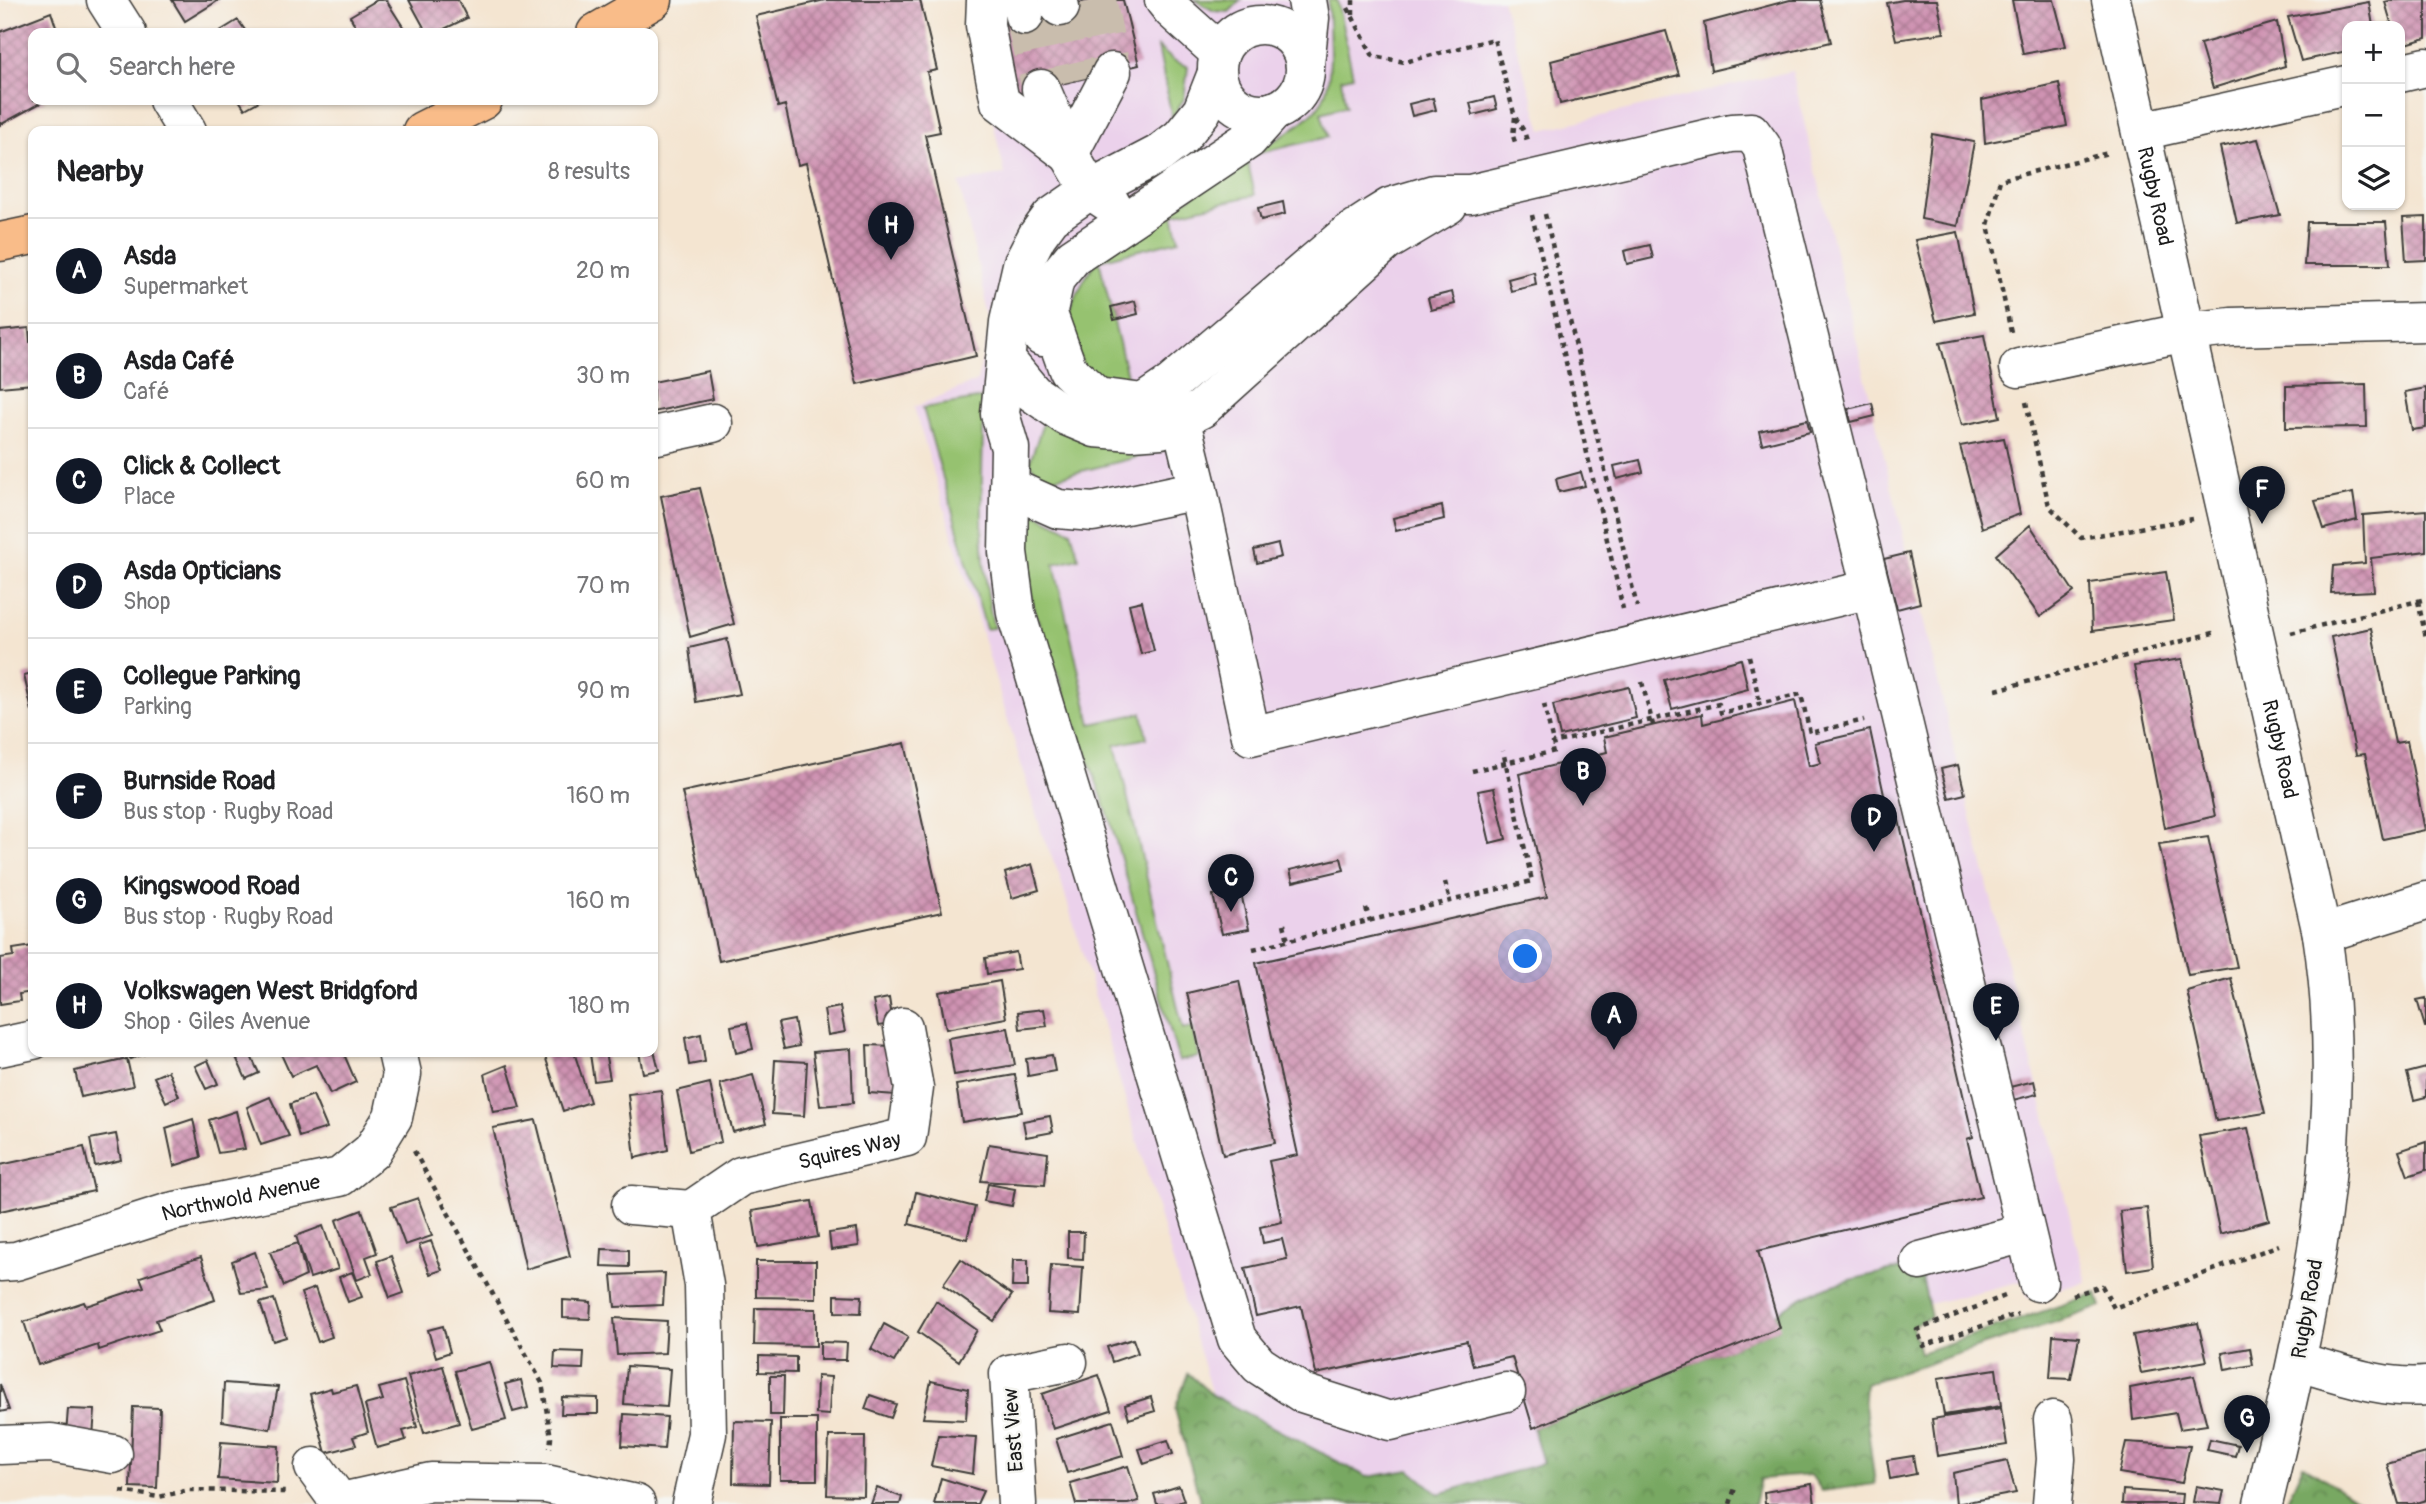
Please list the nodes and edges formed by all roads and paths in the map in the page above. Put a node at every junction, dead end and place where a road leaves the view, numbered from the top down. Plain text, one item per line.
1 (106, 0) edge
2 (653, 0) edge
3 (986, 0) edge
4 (1307, 0) edge
5 (1353, 0) edge
6 (2111, 0) edge
7 (1170, 3) edge
8 (1258, 12) edge
9 (124, 28) edge
10 (605, 28) edge
11 (1218, 63) junction
12 (1305, 64) junction
13 (2426, 67) edge
14 (2405, 72) edge
15 (1077, 80) tunnel mouth
16 (2342, 86) edge
17 (171, 105) edge
18 (473, 105) edge
19 (1274, 111) junction
20 (1515, 117) junction
21 (184, 126) edge
22 (432, 126) edge
23 (2141, 131) junction
24 (1069, 154) junction
25 (1531, 180) junction
26 (1177, 187) junction
27 (1090, 190) junction
28 (1470, 194) junction
29 (28, 236) edge
30 (0, 242) edge
31 (1300, 297) junction
32 (1046, 311) junction
33 (2426, 322) edge
34 (2186, 332) junction
35 (1005, 359) junction
36 (2019, 368) dead end
37 (1033, 393) junction
38 (713, 423) dead end
39 (1175, 423) junction
40 (658, 435) edge
41 (1010, 448) junction
42 (1194, 477) junction
43 (1009, 487) junction
44 (1871, 589) junction
45 (2426, 599) edge
46 (2418, 601) junction
47 (2254, 632) junction
48 (2426, 638) edge
49 (1638, 644) junction
50 (1749, 654) dead end
51 (1996, 690) dead end
52 (1760, 703) junction
53 (1544, 704) dead end
54 (1870, 719) dead end
55 (1652, 722) junction
56 (1553, 743) junction
57 (1503, 751) dead end
58 (1506, 763) junction
59 (1472, 771) dead end
60 (1445, 882) dead end
61 (1450, 901) junction
62 (2426, 901) edge
63 (1366, 908) dead end
64 (1370, 921) junction
65 (1284, 924) dead end
66 (2322, 934) junction
67 (1288, 941) junction
68 (1254, 949) dead end
69 (903, 1027) dead end
70 (28, 1041) edge
71 (0, 1047) edge
72 (398, 1057) edge
73 (393, 1118) junction
74 (631, 1205) dead end
75 (691, 1210) junction
76 (2025, 1233) junction
77 (2319, 1244) junction
78 (1920, 1261) dead end
79 (0, 1262) edge
80 (2035, 1296) junction
81 (1068, 1362) dead end
82 (2298, 1362) junction
83 (2426, 1385) edge
84 (1506, 1392) dead end
85 (2053, 1420) dead end
86 (0, 1445) edge
87 (113, 1454) joint
88 (314, 1467) dead end
89 (546, 1484) junction
90 (1735, 1488) dead end
91 (341, 1503) edge
92 (636, 1504) edge
93 (691, 1504) edge
94 (1017, 1504) edge
95 (1730, 1504) edge
96 (2052, 1504) edge
97 (2263, 1504) edge

1 - 9 street
2 - 10 main road
3 - 24 street
4 - 12 street
5 - 20 path
6 - 23 street, Rugby Road
7 - 11 street
8 - 11 street
8 - 12 street
11 - 19 street
11 - 27 street
12 - 19 street
13 - 14 street
15 - 24 street
16 - 23 street
17 - 21 street
18 - 22 main road
19 - 26 street
20 - 25 path
20 - 25 path
23 - 34 street, Rugby Road
24 - 27 street
25 - 28 street
25 - 44 street
25 - 49 path
25 - 49 path
26 - 27 street
26 - 32 street
27 - 35 street
28 - 31 street
28 - 31 street
29 - 30 main road
31 - 32 street
31 - 39 street
32 - 37 street
33 - 34 street
34 - 36 street
34 - 47 street, Rugby Road
35 - 37 street
35 - 41 street
37 - 39 street
37 - 41 street
38 - 40 street
39 - 42 street
41 - 43 street
42 - 43 street
42 - 49 street
43 - 84 street
44 - 49 street
44 - 76 street
45 - 46 path
46 - 47 path
46 - 48 path
47 - 51 path
47 - 66 street, Rugby Road
49 - 55 path
50 - 52 path
52 - 54 path
52 - 55 path
53 - 56 path
55 - 56 path
56 - 58 path
57 - 58 path
58 - 59 path
58 - 61 path
60 - 61 path
61 - 64 path
62 - 66 street
63 - 64 path
64 - 67 path
65 - 67 path
66 - 77 street, Rugby Road
67 - 68 path
69 - 75 street, Squires Way
70 - 71 street
72 - 73 street, Northwold Avenue
73 - 79 street, Northwold Avenue
73 - 89 path
74 - 75 street
75 - 93 street
76 - 78 street
76 - 80 street
77 - 80 path
77 - 82 street, Rugby Road
80 - 80 path
81 - 94 street, East View
82 - 83 street
82 - 97 street, Rugby Road
85 - 96 street
86 - 87 street
87 - 91 path
88 - 91 street
89 - 91 street
89 - 92 street
90 - 95 path

